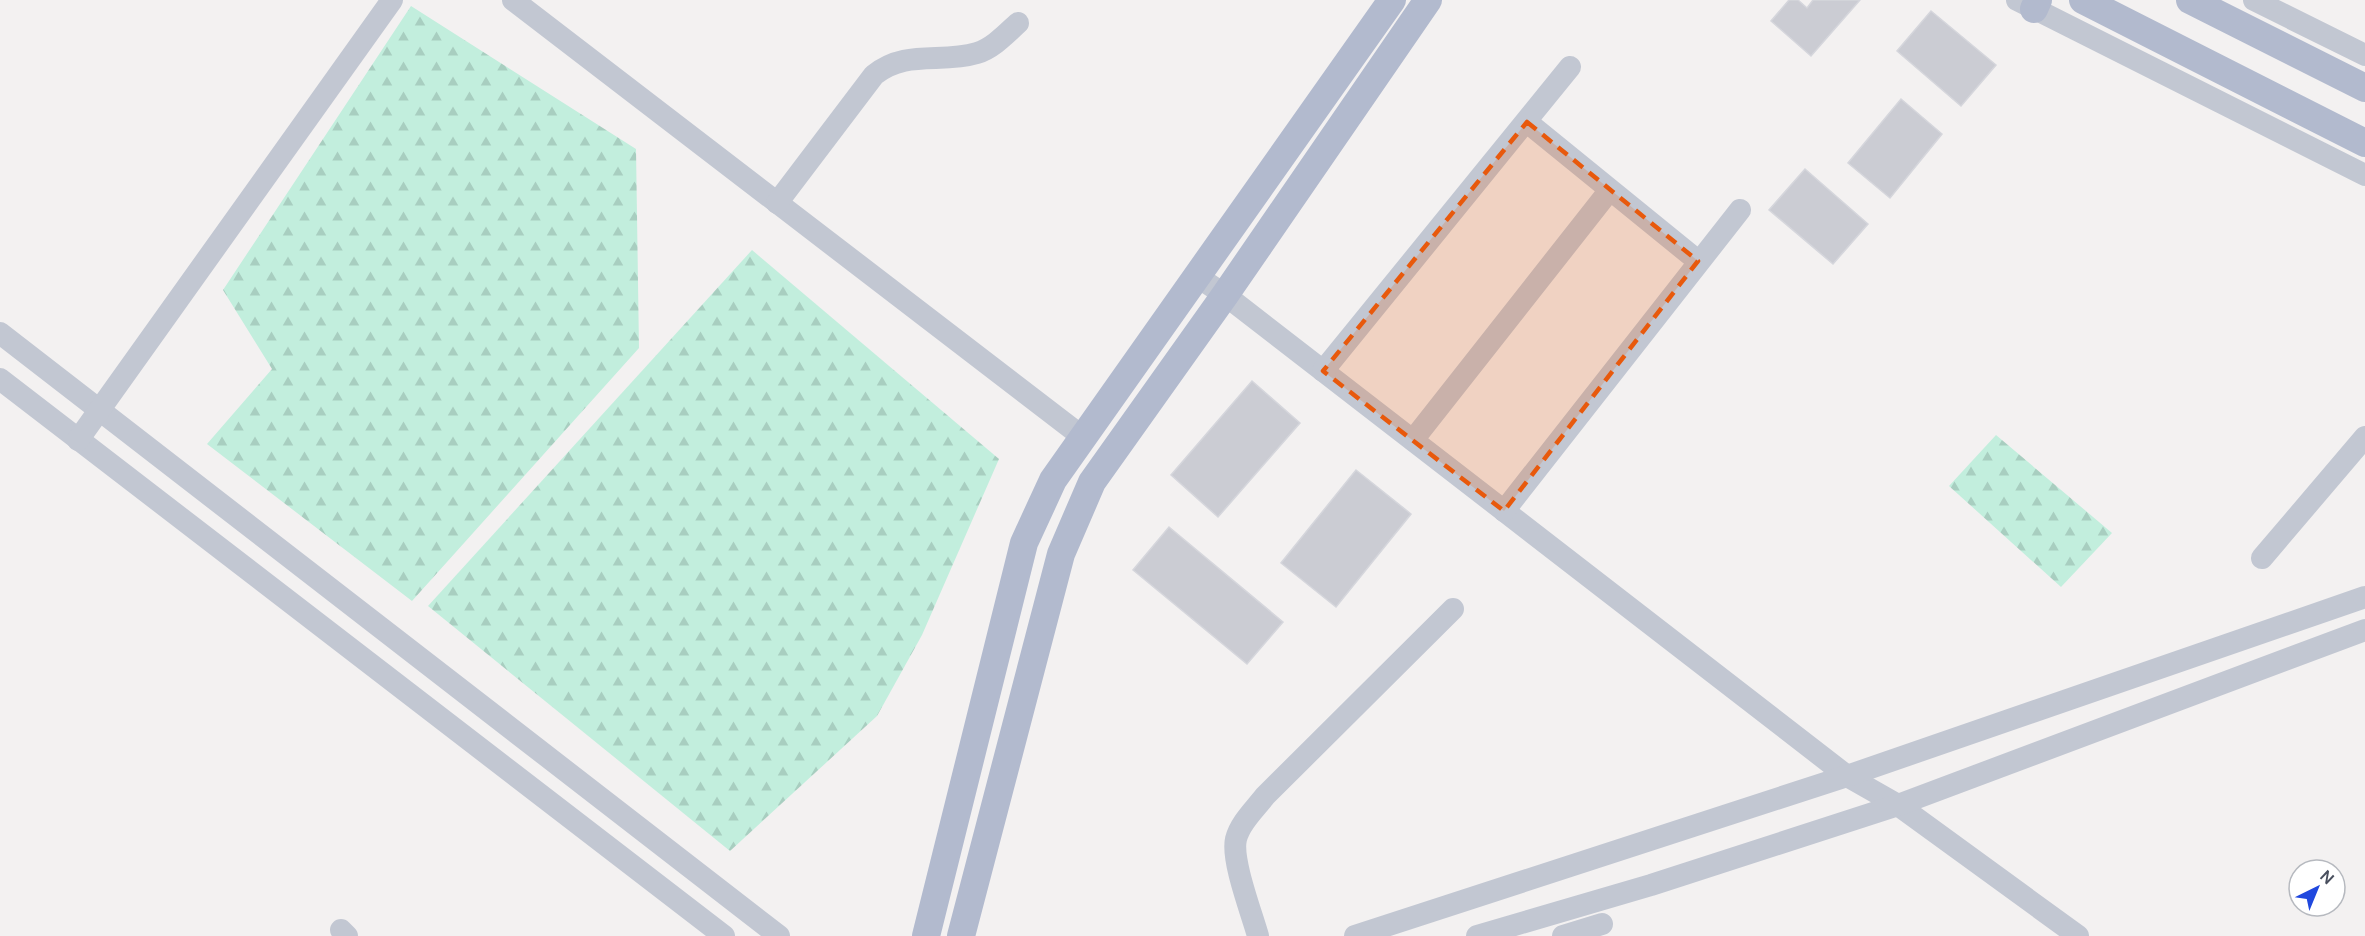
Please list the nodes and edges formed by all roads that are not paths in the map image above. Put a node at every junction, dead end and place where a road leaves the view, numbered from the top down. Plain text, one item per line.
1 (392, 0) edge
2 (513, 0) edge
3 (1392, 0) edge
4 (1428, 0) edge
5 (2083, 0) edge
6 (2190, 0) edge
7 (2254, 0) edge
8 (2030, 3) edge
9 (1018, 23) dead end
10 (2365, 56) edge
11 (1570, 68) dead end
12 (2365, 87) edge
13 (1527, 122) junction
14 (2365, 143) edge
15 (2365, 175) edge
16 (1609, 191) junction
17 (777, 203) junction
18 (1740, 210) dead end
19 (1698, 261) junction
20 (1198, 277) junction
21 (1224, 295) junction
22 (0, 333) edge
23 (1323, 371) junction
24 (0, 379) edge
25 (98, 409) junction
26 (2365, 437) edge
27 (1084, 438) junction
28 (78, 440) junction
29 (1413, 440) junction
30 (1504, 511) junction
31 (2262, 558) dead end
32 (2365, 597) edge
33 (1453, 609) dead end
34 (2365, 630) edge
35 (1847, 776) junction
36 (1898, 805) junction
37 (1595, 902) junction
38 (1604, 930) edge
39 (724, 936) edge
40 (779, 936) edge
41 (926, 936) edge
42 (961, 936) edge
43 (1258, 936) edge
44 (1355, 936) edge
45 (1477, 936) edge
46 (1563, 936) edge
47 (2078, 936) edge

1 - 25 street
2 - 17 street
3 - 20 main road
4 - 21 main road
5 - 14 main road
6 - 12 main road
7 - 10 street
8 - 15 street
9 - 17 street
11 - 13 street
13 - 16 street
13 - 23 street
16 - 19 street
16 - 29 street
17 - 27 street
18 - 19 street
19 - 30 street
20 - 21 street
20 - 27 main road
21 - 23 street
21 - 42 main road
22 - 25 street
23 - 29 street
24 - 28 street
25 - 28 street
25 - 40 street
26 - 31 street
27 - 41 main road
28 - 39 street
29 - 30 street
30 - 35 street
32 - 35 street
33 - 43 street
34 - 36 street
35 - 36 street
35 - 44 street
36 - 37 street
36 - 47 street
37 - 38 street
37 - 45 street
38 - 46 street

